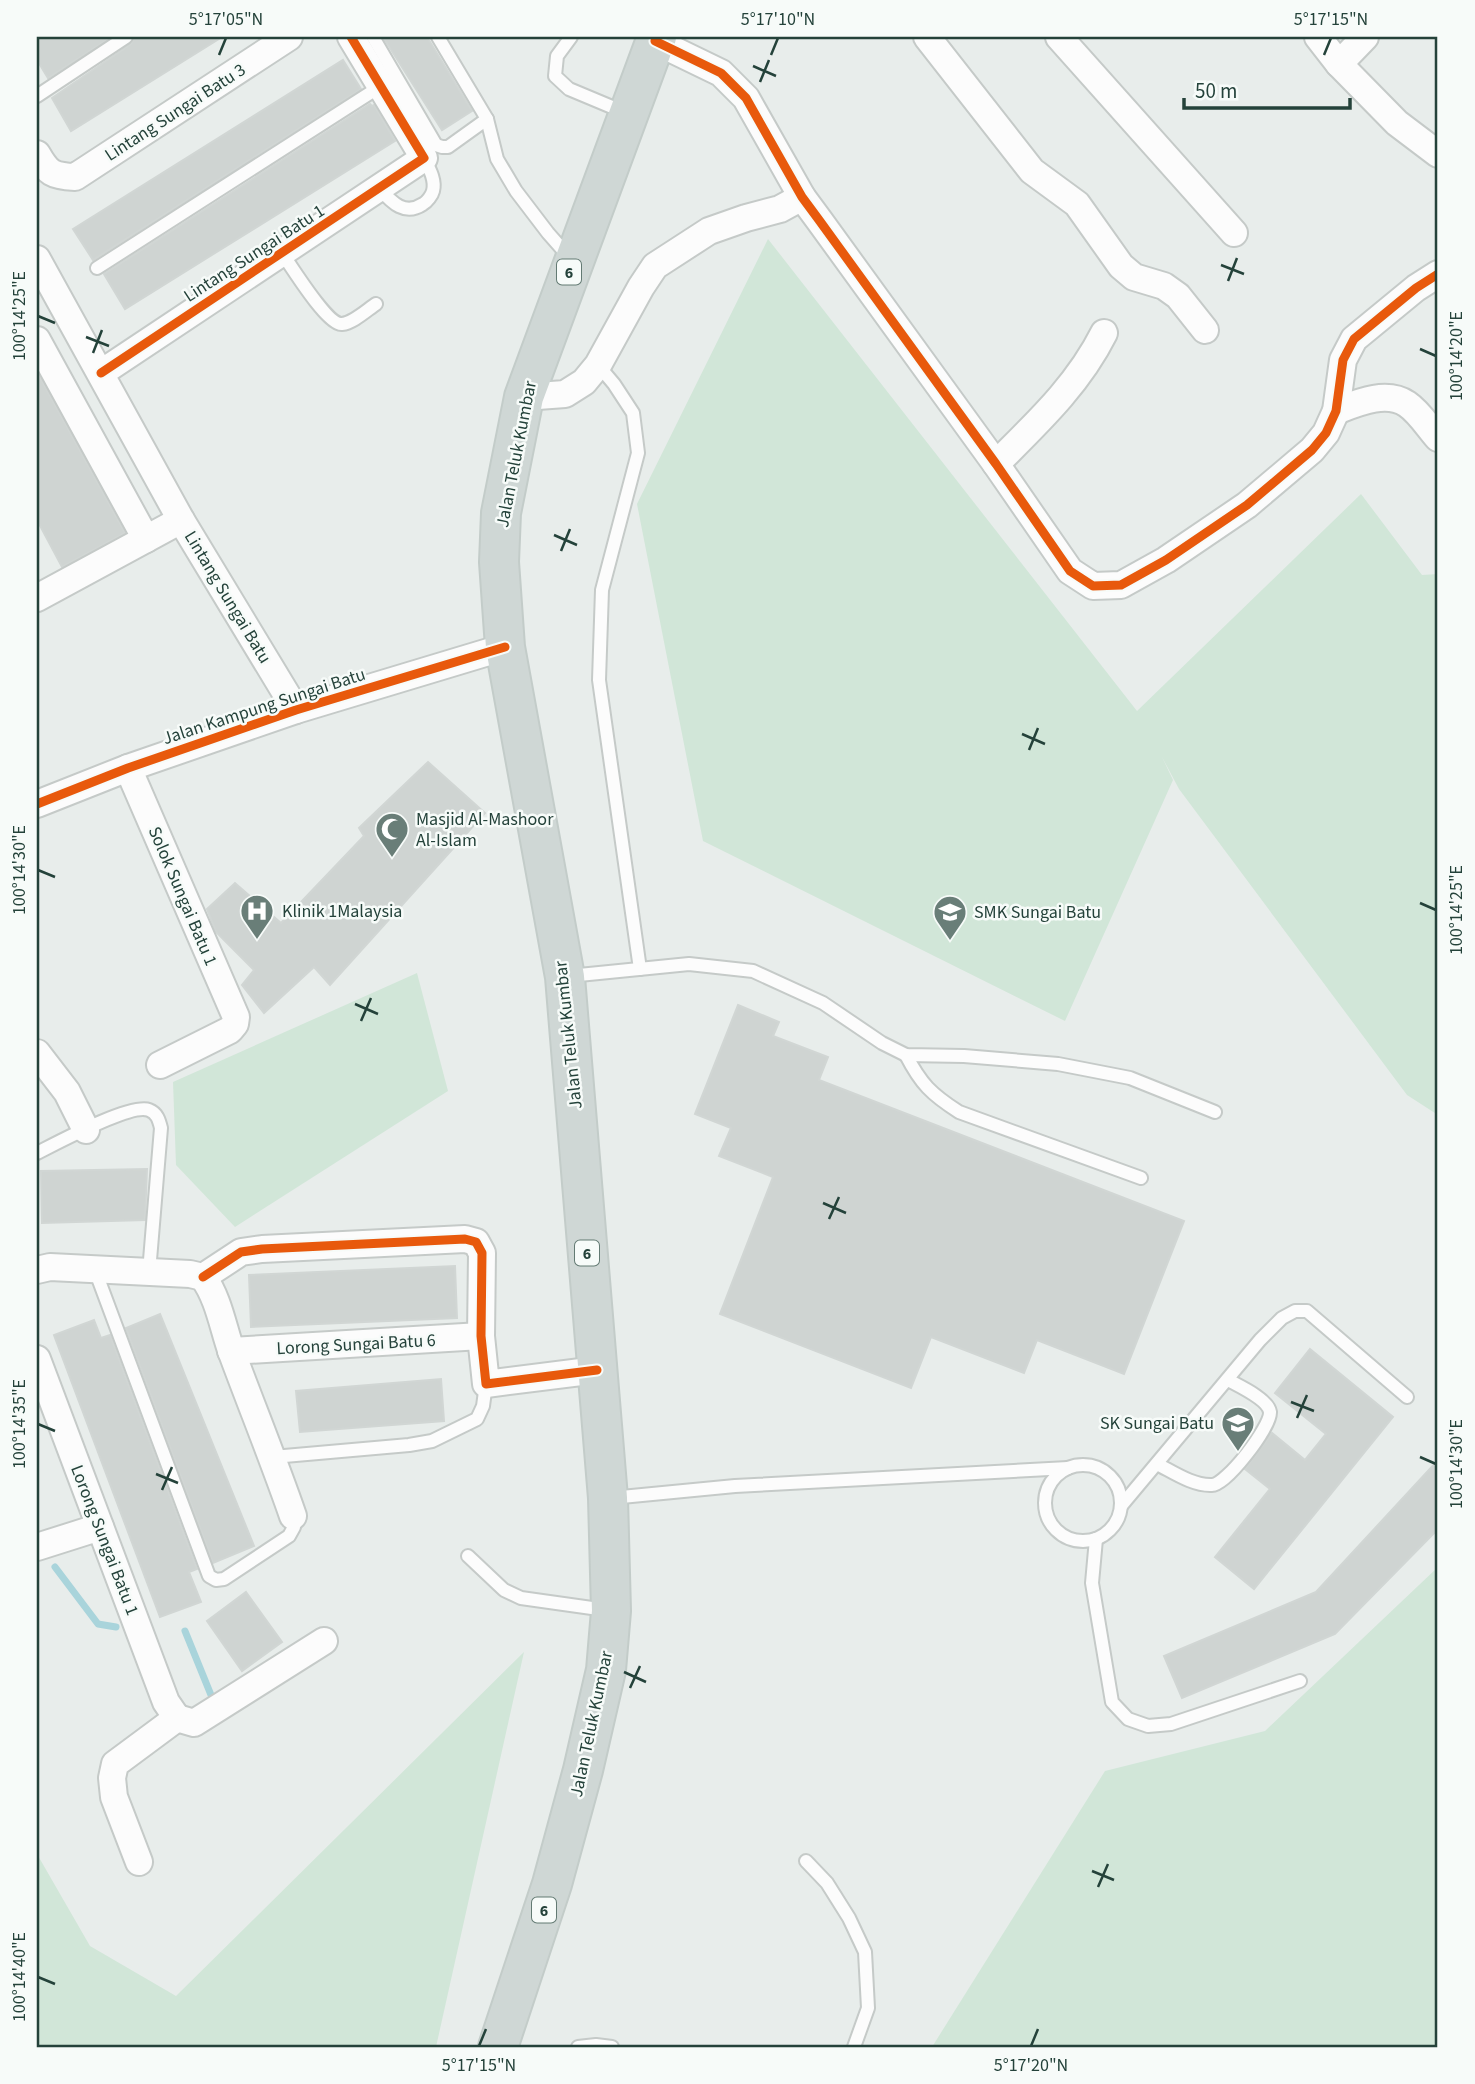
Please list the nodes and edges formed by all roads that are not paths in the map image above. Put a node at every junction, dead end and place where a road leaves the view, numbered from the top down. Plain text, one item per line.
1 (126, 37) edge
2 (289, 37) edge
3 (351, 37) edge
4 (373, 37) edge
5 (439, 37) edge
6 (571, 37) edge
7 (927, 37) edge
8 (1059, 37) edge
9 (1318, 37) edge
10 (1365, 37) edge
11 (652, 38) edge
12 (1339, 64) junction
13 (381, 86) junction
14 (37, 96) edge
15 (628, 114) junction
16 (487, 119) junction
17 (37, 153) edge
18 (1438, 154) edge
19 (424, 158) junction
20 (380, 189) junction
21 (802, 197) junction
22 (1234, 233) dead end
23 (282, 253) junction
24 (37, 259) edge
25 (573, 261) junction
26 (97, 268) dead end
27 (1438, 274) edge
28 (376, 304) dead end
29 (1205, 330) dead end
30 (1104, 333) dead end
31 (37, 340) edge
32 (598, 365) junction
33 (101, 373) junction
34 (524, 397) junction
35 (1336, 411) junction
36 (1438, 438) edge
37 (996, 464) junction
38 (181, 520) junction
39 (146, 539) junction
40 (40, 588) edge
41 (505, 647) junction
42 (296, 710) junction
43 (128, 768) junction
44 (37, 804) edge
45 (640, 969) junction
46 (565, 976) junction
47 (37, 1053) edge
48 (906, 1055) junction
49 (160, 1065) dead end
50 (1215, 1112) dead end
51 (86, 1130) junction
52 (37, 1153) edge
53 (1141, 1178) dead end
54 (37, 1270) edge
55 (95, 1270) junction
56 (149, 1272) junction
57 (203, 1277) junction
58 (481, 1336) junction
59 (231, 1352) junction
60 (37, 1359) edge
61 (597, 1370) junction
62 (1228, 1380) junction
63 (486, 1384) junction
64 (1407, 1396) dead end
65 (273, 1457) junction
66 (1157, 1464) junction
67 (1068, 1468) junction
68 (608, 1499) junction
69 (1121, 1506) junction
70 (293, 1516) joint
71 (100, 1527) junction
72 (1096, 1539) junction
73 (37, 1547) edge
74 (468, 1556) dead end
75 (611, 1611) junction
76 (324, 1641) dead end
77 (1300, 1681) dead end
78 (177, 1718) junction
79 (806, 1861) dead end
80 (139, 1862) dead end
81 (498, 2047) edge
82 (578, 2047) edge
83 (612, 2047) edge
84 (854, 2047) edge

1 - 14 lane
2 - 17 street, Lintang Sungai Batu 3
3 - 13 street
4 - 16 lane
5 - 16 lane
6 - 15 lane
7 - 29 street
8 - 22 street
9 - 12 street
10 - 12 street
11 - 15 main road, Jalan Teluk Kumbar / 6
11 - 21 street
12 - 18 street
13 - 19 street
13 - 26 lane
15 - 25 main road, Jalan Teluk Kumbar / 6
16 - 25 lane
19 - 20 street, Lintang Sungai Batu 1
19 - 20 lane
20 - 23 street, Lintang Sungai Batu 1
21 - 32 street
21 - 37 street
23 - 28 lane
23 - 33 street, Lintang Sungai Batu 1
24 - 33 street, Lintang Sungai Batu
25 - 34 main road, Jalan Teluk Kumbar / 6
27 - 35 street
30 - 37 street
31 - 39 street
32 - 34 street
32 - 45 lane
33 - 38 street, Lintang Sungai Batu
34 - 41 main road, Jalan Teluk Kumbar / 6
35 - 36 street
35 - 37 street
38 - 39 street, Lintang Sungai Batu
38 - 42 street, Lintang Sungai Batu
39 - 40 street, Lintang Sungai Batu
41 - 42 street, Jalan Kampung Sungai Batu
41 - 46 main road, Jalan Teluk Kumbar / 6
42 - 43 street, Jalan Kampung Sungai Batu
43 - 44 street, Jalan Kampung Sungai Batu
43 - 49 street, Solok Sungai Batu 1
45 - 46 lane
45 - 48 lane
46 - 61 main road, Jalan Teluk Kumbar / 6
47 - 51 street
48 - 50 lane
48 - 53 lane
51 - 52 lane
51 - 56 lane
54 - 55 street
55 - 56 street
55 - 70 lane
56 - 57 street
57 - 58 street
57 - 59 street
58 - 59 street, Lorong Sungai Batu 6
58 - 63 street
59 - 65 street
60 - 71 street, Lorong Sungai Batu 1
61 - 63 street
61 - 68 main road, Jalan Teluk Kumbar / 6
62 - 64 lane
62 - 66 lane
62 - 66 lane
63 - 65 lane
65 - 70 street
66 - 69 lane
67 - 68 lane
67 - 69 lane
67 - 72 lane
68 - 75 main road, Jalan Teluk Kumbar / 6
69 - 72 lane
71 - 73 street
71 - 78 street, Lorong Sungai Batu 1
72 - 77 lane
74 - 75 lane
75 - 81 main road, Jalan Teluk Kumbar / 6
76 - 78 street
78 - 80 street
79 - 84 lane
82 - 83 lane

